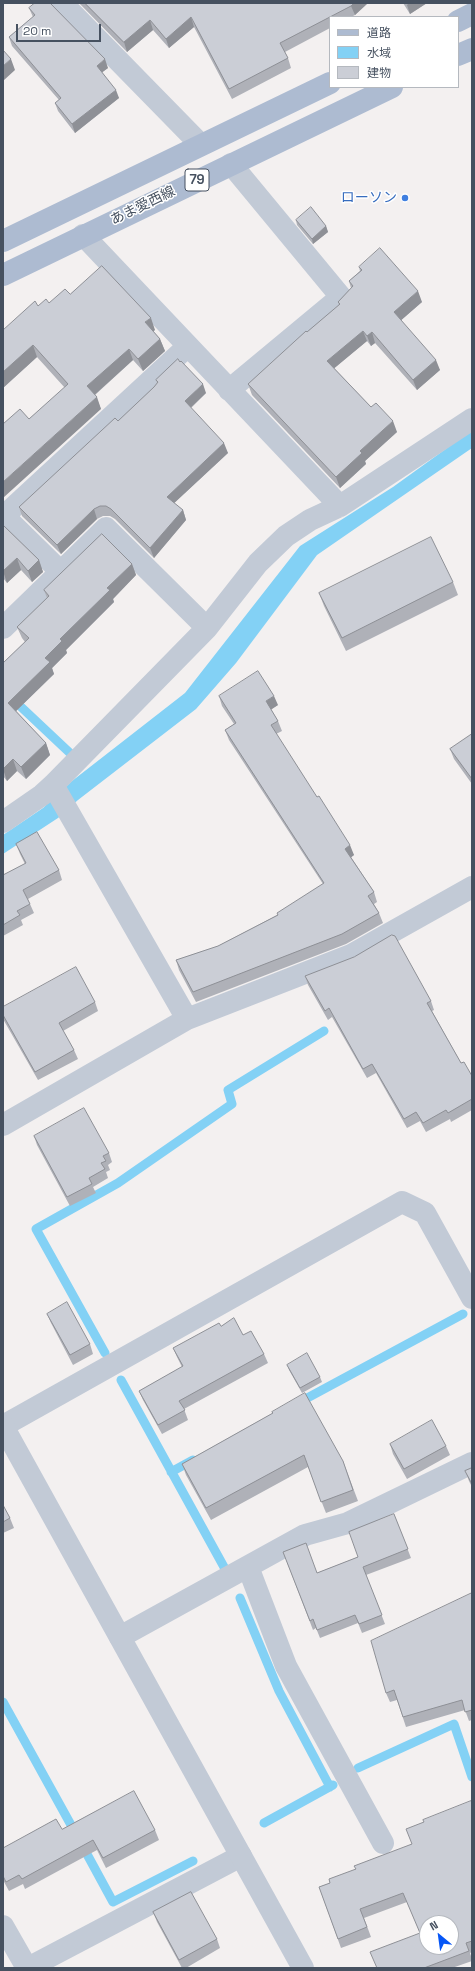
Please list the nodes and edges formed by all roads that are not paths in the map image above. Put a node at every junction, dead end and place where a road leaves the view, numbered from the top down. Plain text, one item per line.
1 (62, 3) edge
2 (472, 14) edge
3 (459, 20) edge
4 (472, 49) edge
5 (459, 55) edge
6 (329, 83) edge
7 (390, 88) edge
8 (201, 145) junction
9 (231, 164) junction
10 (82, 235) junction
11 (3, 241) edge
12 (3, 275) edge
13 (188, 346) junction
14 (229, 390) junction
15 (472, 420) edge
16 (340, 506) junction
17 (4, 515) edge
18 (61, 572) junction
19 (3, 628) edge
20 (207, 628) junction
21 (55, 788) junction
22 (7, 813) edge
23 (472, 887) edge
24 (187, 1019) junction
25 (3, 1125) edge
26 (472, 1298) edge
27 (3, 1426) edge
28 (472, 1463) edge
29 (248, 1567) junction
30 (120, 1637) junction
31 (383, 1844) dead end
32 (241, 1856) junction
33 (3, 1926) edge
34 (27, 1968) edge
35 (303, 1968) edge

1 - 8 street
2 - 3 main road
4 - 5 main road
6 - 8 main road, あま愛西線 / 79
7 - 9 main road, あま愛西線 / 79
8 - 11 main road, あま愛西線 / 79
9 - 10 main road, あま愛西線 / 79
9 - 14 street
10 - 12 main road, あま愛西線 / 79
10 - 13 street
13 - 14 street
13 - 17 street
14 - 16 street
15 - 16 street
16 - 20 street
17 - 18 street
18 - 19 street
18 - 20 street
20 - 21 street
21 - 22 street
21 - 24 street
23 - 24 street
24 - 25 street
26 - 27 street
27 - 30 street
28 - 29 street
29 - 30 street
29 - 31 street
30 - 32 street
32 - 34 street
32 - 35 street
33 - 34 street

